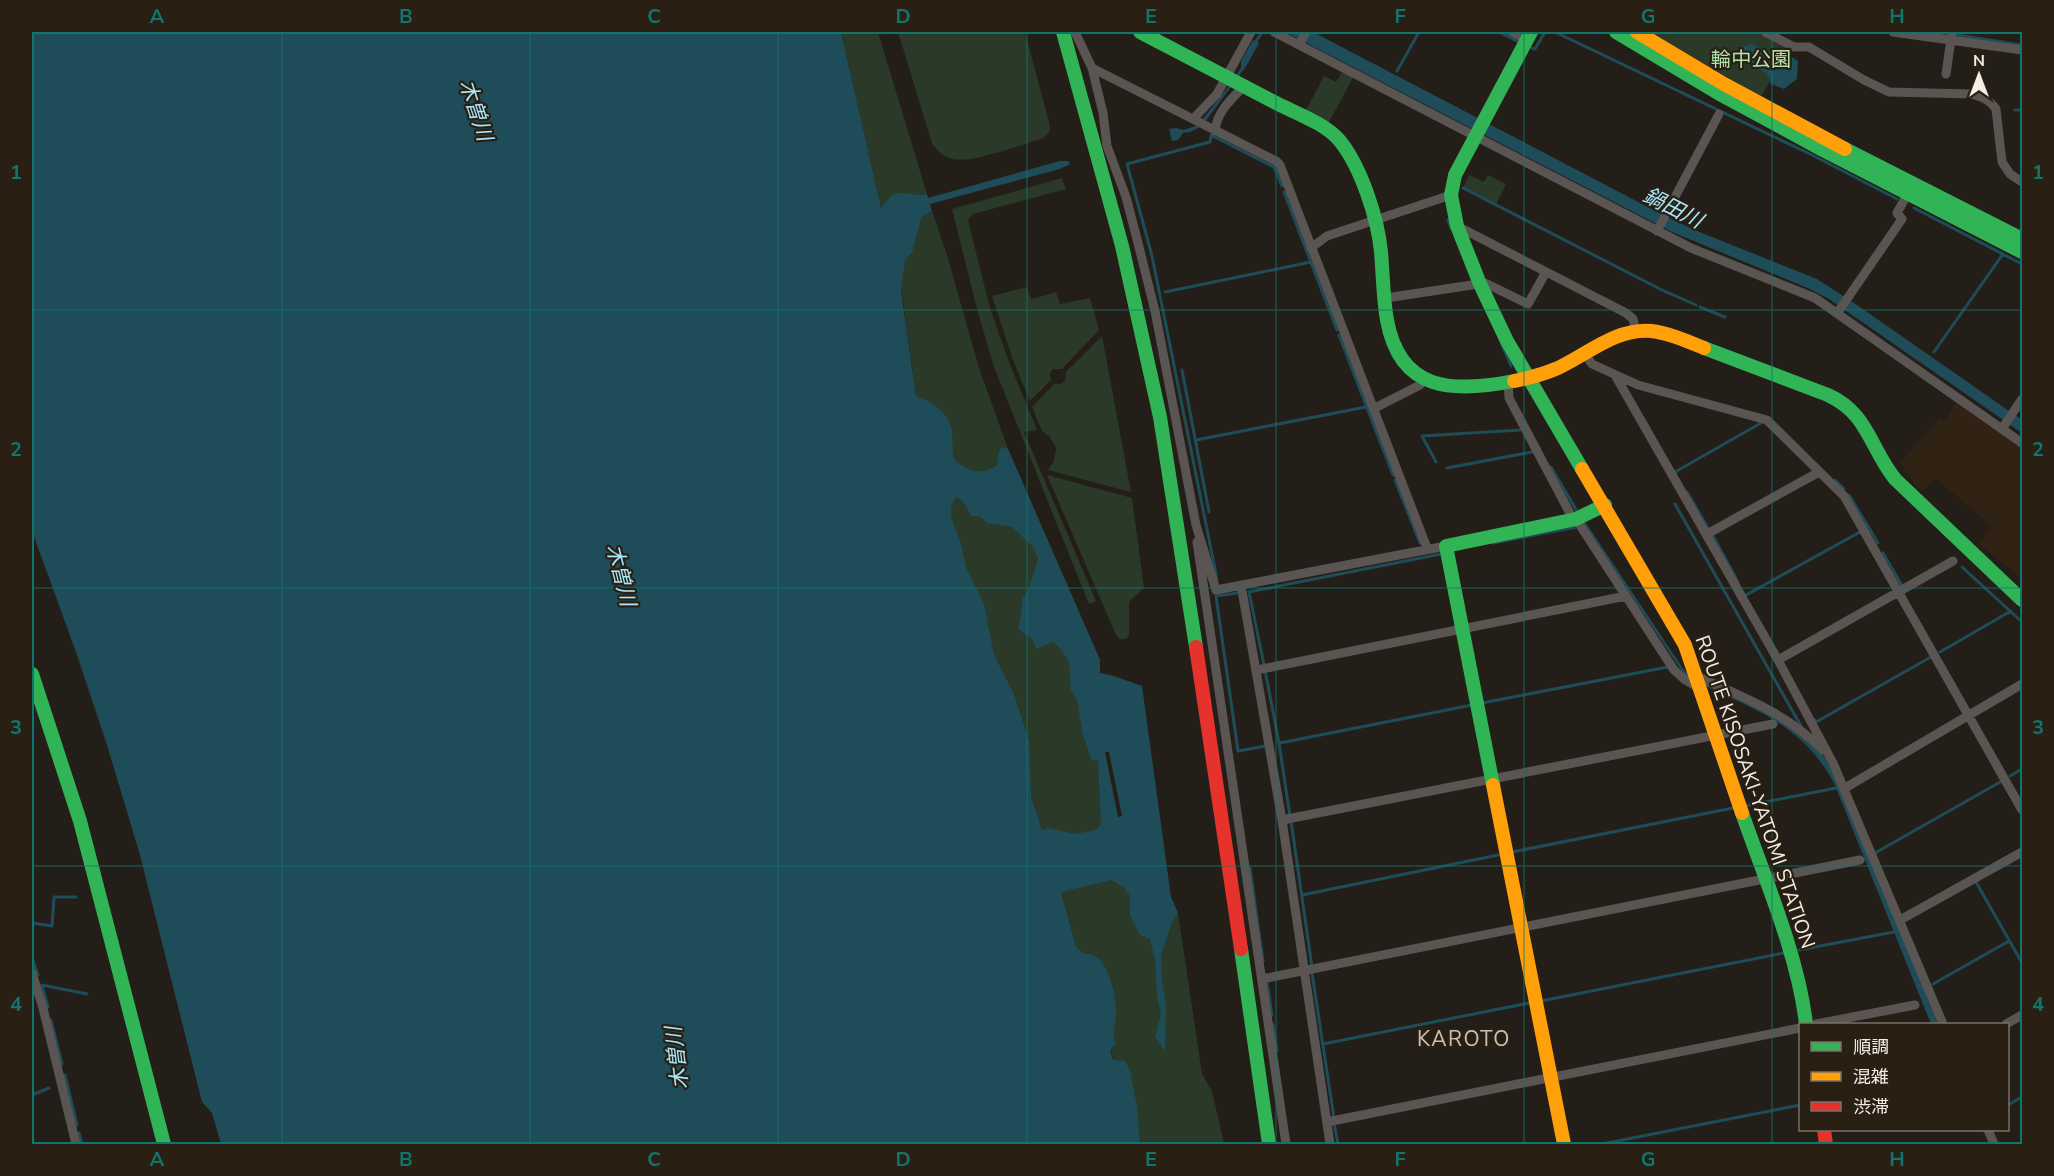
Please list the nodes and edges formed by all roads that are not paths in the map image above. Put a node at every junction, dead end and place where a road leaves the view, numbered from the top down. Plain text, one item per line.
1 (1064, 32) edge
2 (1075, 32) edge
3 (1140, 32) edge
4 (1251, 32) edge
5 (1274, 32) edge
6 (1306, 32) edge
7 (1512, 32) edge
8 (1616, 32) edge
9 (1765, 32) edge
10 (1893, 32) edge
11 (1645, 33) edge
12 (1528, 35) edge
13 (1952, 36) edge
14 (1299, 43) junction
15 (2022, 50) edge
16 (1092, 68) junction
17 (1946, 74) dead end
18 (1234, 81) junction
19 (1719, 114) dead end
20 (1203, 125) junction
21 (1474, 136) junction
22 (2022, 182) edge
23 (1908, 193) junction
24 (1451, 195) junction
25 (1374, 221) junction
26 (1457, 226) junction
27 (1658, 229) junction
28 (2022, 239) edge
29 (1311, 248) junction
30 (2022, 252) edge
31 (1546, 272) junction
32 (1480, 284) junction
33 (1386, 298) junction
34 (1839, 311) junction
35 (1636, 332) junction
36 (1584, 353) junction
37 (1614, 375) junction
38 (1527, 377) junction
39 (1423, 379) junction
40 (1508, 380) junction
41 (2022, 399) edge
42 (1373, 409) junction
43 (2004, 426) junction
44 (2022, 443) edge
45 (1819, 472) junction
46 (1605, 505) junction
47 (1579, 517) junction
48 (1196, 525) junction
49 (1707, 534) junction
50 (1446, 546) junction
51 (1427, 548) junction
52 (1953, 561) dead end
53 (1241, 585) junction
54 (1900, 591) junction
55 (1626, 596) junction
56 (2022, 598) edge
57 (1461, 629) junction
58 (1778, 660) junction
59 (1257, 670) junction
60 (32, 674) edge
61 (1699, 682) junction
62 (2022, 684) edge
63 (1969, 715) junction
64 (1773, 724) dead end
65 (1715, 734) junction
66 (1833, 762) junction
67 (1492, 779) junction
68 (1845, 788) junction
69 (2022, 810) edge
70 (1282, 820) junction
71 (2022, 852) edge
72 (1860, 860) dead end
73 (1765, 879) junction
74 (1900, 920) junction
75 (1521, 928) junction
76 (1305, 971) junction
77 (32, 974) edge
78 (1262, 979) junction
79 (1915, 1005) dead end
80 (43, 1008) junction
81 (32, 1012) edge
82 (2022, 1015) edge
83 (1806, 1023) edge
84 (1821, 1023) edge
85 (1943, 1023) edge
86 (2008, 1023) edge
87 (1799, 1028) edge
88 (1551, 1078) junction
89 (1327, 1122) junction
90 (76, 1144) edge
91 (164, 1144) edge
92 (1269, 1144) edge
93 (1286, 1144) edge
94 (1330, 1144) edge
95 (1564, 1144) edge

1 - 92 street
2 - 16 street
3 - 18 street
4 - 18 street
5 - 14 street
6 - 14 street
7 - 12 street
8 - 23 street
9 - 22 street
10 - 13 street
11 - 28 street
12 - 21 street
13 - 15 street
13 - 17 street
14 - 21 street
16 - 20 street
16 - 48 street
18 - 20 street
18 - 20 street
18 - 25 street
19 - 27 street
20 - 29 street
21 - 24 street
21 - 27 street
23 - 30 street
23 - 34 street
24 - 25 street
24 - 26 street, ROUTE KISOSAKI-YATOMI STATION
25 - 29 street
25 - 33 street
26 - 31 street
26 - 32 street, ROUTE KISOSAKI-YATOMI STATION
27 - 34 street
29 - 42 street
31 - 32 street
31 - 35 street
32 - 33 street
32 - 38 street, ROUTE KISOSAKI-YATOMI STATION
33 - 39 street
34 - 43 street
35 - 36 street
35 - 56 street
36 - 37 street
36 - 38 street
37 - 45 street
37 - 49 street
38 - 40 street
38 - 46 street, ROUTE KISOSAKI-YATOMI STATION
39 - 40 street
39 - 42 street
40 - 47 street
41 - 43 street
42 - 51 street
43 - 44 street
45 - 49 street
45 - 54 street
46 - 47 street
46 - 61 street, ROUTE KISOSAKI-YATOMI STATION
47 - 50 street
47 - 55 street
48 - 53 street
48 - 78 street
49 - 58 street
50 - 51 street
50 - 57 street
51 - 53 street
52 - 54 street
53 - 59 street
54 - 58 street
54 - 63 street
55 - 57 street
55 - 61 street
57 - 59 street
57 - 67 street
58 - 66 street
59 - 70 street
60 - 91 street
61 - 65 street, ROUTE KISOSAKI-YATOMI STATION
61 - 66 street
62 - 63 street
63 - 68 street
63 - 69 street
64 - 65 street
65 - 67 street
65 - 73 street, ROUTE KISOSAKI-YATOMI STATION
66 - 68 street
67 - 70 street
67 - 75 street
68 - 74 street
70 - 76 street
71 - 74 street
72 - 73 street
73 - 75 street
73 - 83 street, ROUTE KISOSAKI-YATOMI STATION
74 - 85 street
75 - 76 street
75 - 88 street
76 - 78 street
76 - 89 street
77 - 80 street
78 - 93 street
79 - 84 street
80 - 81 street
80 - 90 street
82 - 86 street
87 - 88 street
88 - 89 street
88 - 95 street
89 - 94 street

